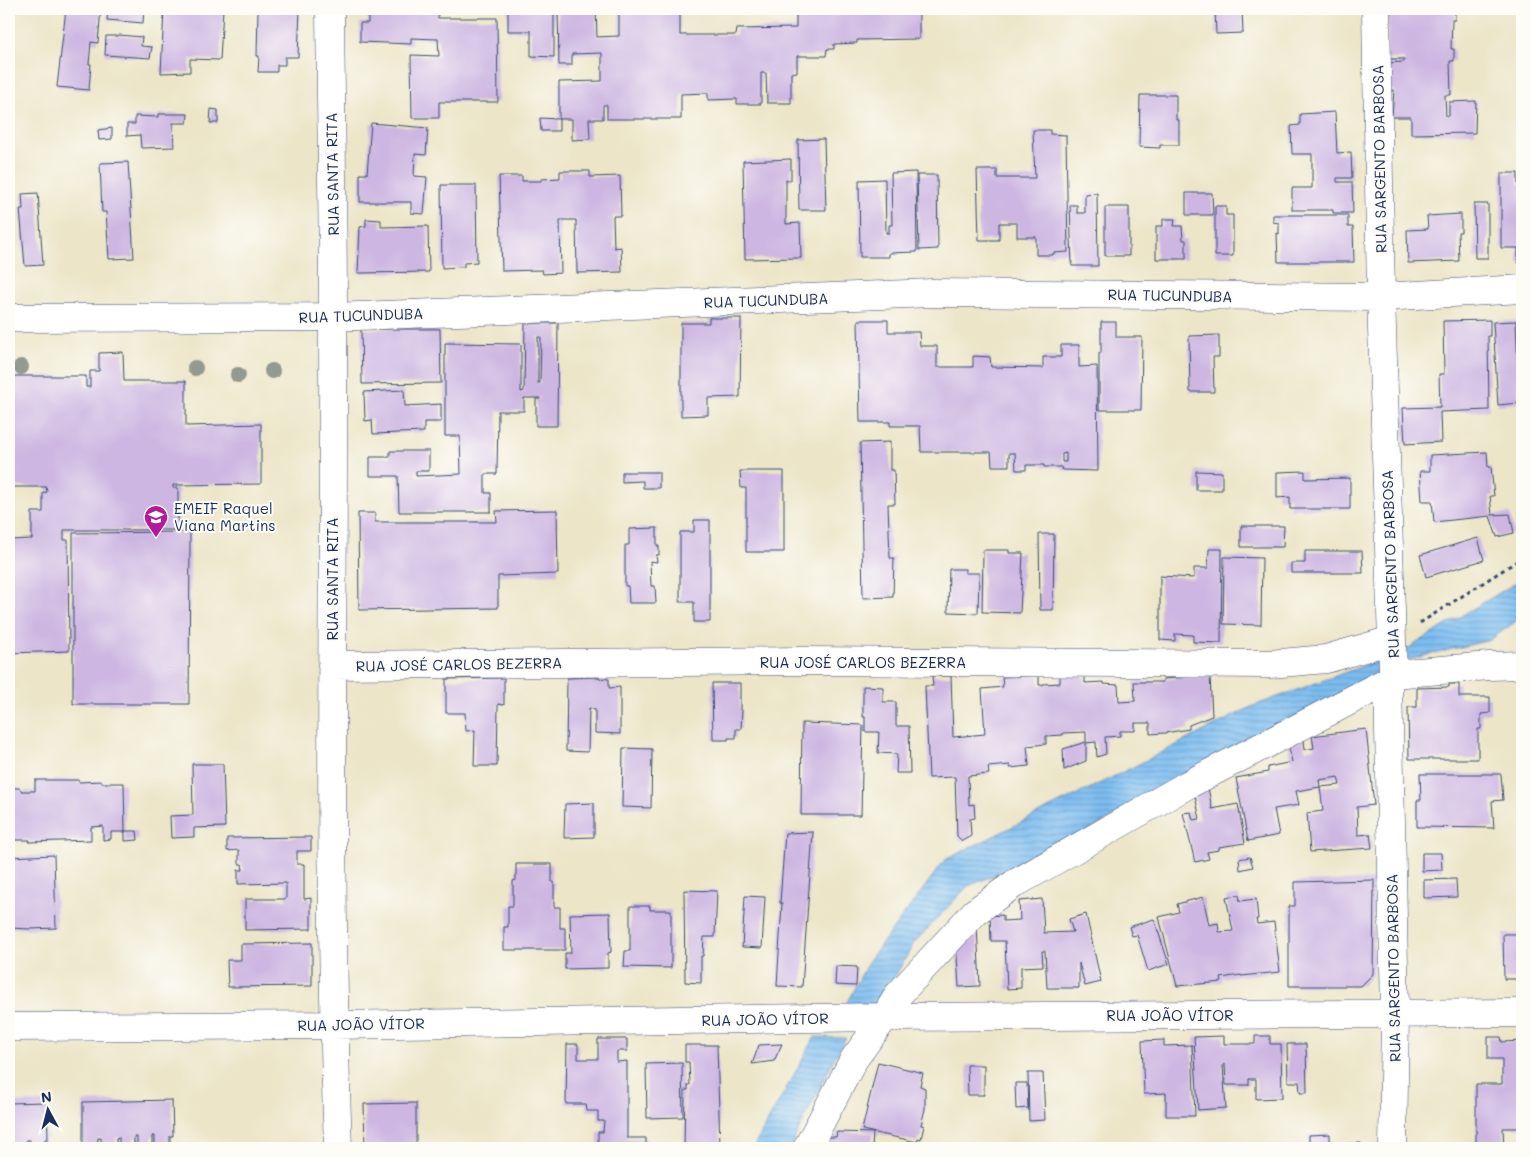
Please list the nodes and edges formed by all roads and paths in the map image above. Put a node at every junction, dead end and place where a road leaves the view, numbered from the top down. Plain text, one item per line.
1 (330, 9) edge
2 (1376, 9) edge
3 (1522, 289) edge
4 (1381, 297) junction
5 (333, 317) junction
6 (9, 318) edge
7 (1522, 558) edge
8 (1392, 640) junction
9 (332, 665) junction
10 (1522, 665) edge
11 (1391, 677) junction
12 (1395, 1013) junction
13 (1522, 1013) edge
14 (885, 1017) junction
15 (333, 1024) junction
16 (9, 1027) edge
17 (338, 1148) edge
18 (806, 1148) edge
19 (1393, 1148) edge

1 - 5 street, RUA SANTA RITA
2 - 4 street, RUA SARGENTO BARBOSA
3 - 4 street, RUA TUCUNDUBA
4 - 5 street, RUA TUCUNDUBA
4 - 8 street, RUA SARGENTO BARBOSA
5 - 6 street, RUA TUCUNDUBA
5 - 9 street, RUA SANTA RITA
7 - 8 path
8 - 9 street, RUA JOSÉ CARLOS BEZERRA
8 - 11 street, RUA SARGENTO BARBOSA
9 - 15 street, RUA SANTA RITA
10 - 11 street
11 - 12 street, RUA SARGENTO BARBOSA
11 - 14 street
12 - 13 street, RUA JOÃO VÍTOR
12 - 14 street, RUA JOÃO VÍTOR
12 - 19 street, RUA SARGENTO BARBOSA
14 - 15 street, RUA JOÃO VÍTOR
14 - 18 street
15 - 16 street, RUA JOÃO VÍTOR
15 - 17 street, RUA SANTA RITA

